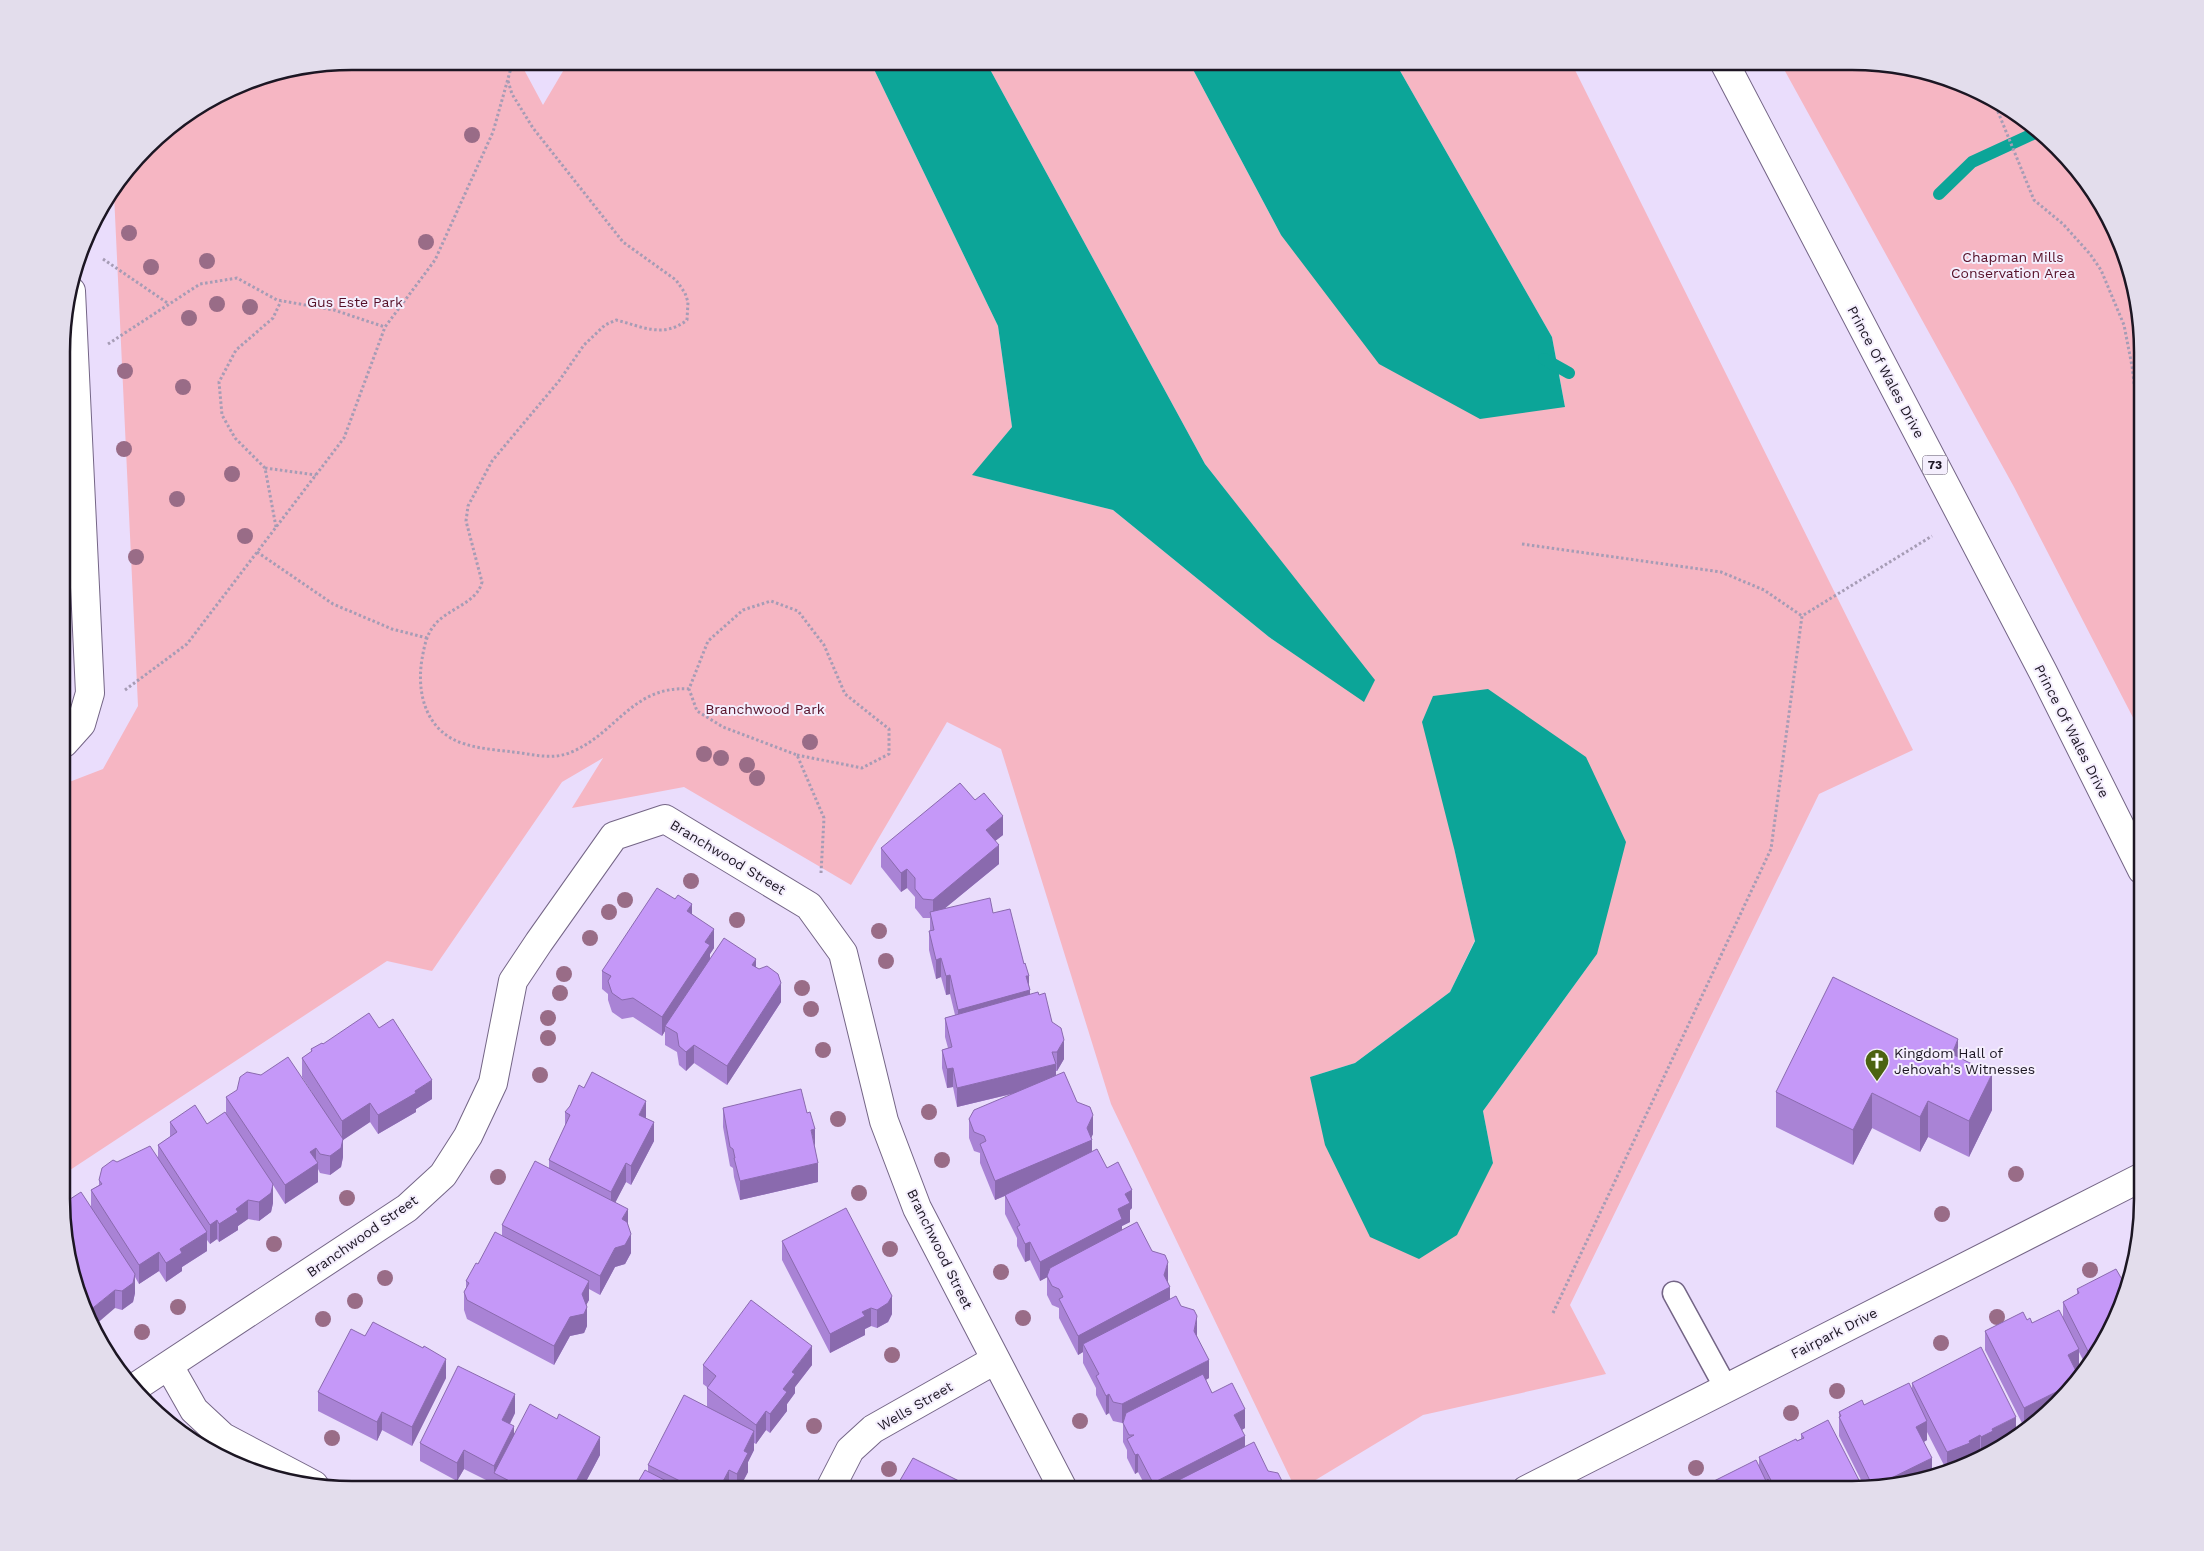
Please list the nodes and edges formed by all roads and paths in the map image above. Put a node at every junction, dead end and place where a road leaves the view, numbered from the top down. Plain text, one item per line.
1 (510, 70) edge
2 (1728, 70) edge
3 (508, 81) junction
4 (1998, 111) edge
5 (103, 259) dead end
6 (282, 301) junction
7 (169, 304) junction
8 (384, 327) junction
9 (71, 332) edge
10 (72, 344) junction
11 (2134, 382) edge
12 (265, 468) junction
13 (316, 475) junction
14 (1962, 518) junction
15 (276, 528) junction
16 (1522, 544) dead end
17 (257, 552) junction
18 (1802, 616) junction
19 (427, 638) junction
20 (689, 689) junction
21 (90, 693) junction
22 (70, 736) edge
23 (797, 755) junction
24 (2134, 854) edge
25 (809, 906) junction
26 (2134, 1181) edge
27 (1674, 1293) dead end
28 (1553, 1313) dead end
29 (995, 1360) junction
30 (169, 1366) junction
31 (140, 1384) edge
32 (1726, 1388) junction
33 (297, 1476) edge
34 (834, 1481) edge
35 (1059, 1481) edge
36 (1544, 1481) edge

1 - 3 path
2 - 14 street, Prince Of Wales Drive / 73
3 - 8 path
3 - 19 path
4 - 11 path
5 - 7 path
6 - 7 path
6 - 8 path
6 - 12 path
7 - 10 path
8 - 13 path
9 - 10 street
10 - 21 street
12 - 13 path
12 - 15 path
13 - 15 path
14 - 18 path
14 - 24 street, Prince Of Wales Drive / 73
15 - 17 path
16 - 18 path
17 - 19 path
17 - 21 path
18 - 28 path
19 - 20 path
20 - 23 path
20 - 23 path
21 - 22 street
23 - 25 path
25 - 29 street, Branchwood Street
25 - 30 street, Branchwood Street
26 - 32 street, Fairpark Drive
27 - 32 lane
29 - 34 street, Wells Street
29 - 35 street, Branchwood Street
30 - 31 street, Branchwood Street
30 - 33 street
32 - 36 street, Fairpark Drive

